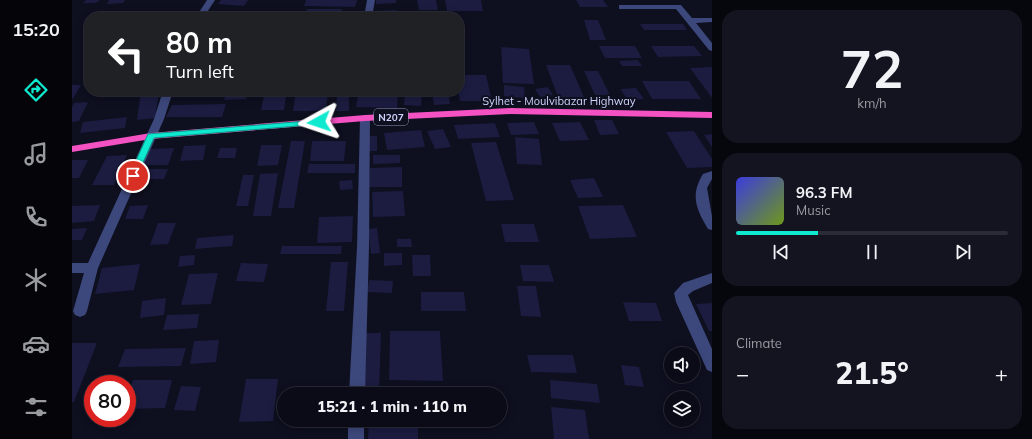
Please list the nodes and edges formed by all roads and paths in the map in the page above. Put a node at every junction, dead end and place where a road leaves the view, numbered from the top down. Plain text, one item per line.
1 (211, 0) edge
2 (371, 0) edge
3 (622, 7) dead end
4 (203, 12) edge
5 (369, 12) edge
6 (712, 20) edge
7 (689, 21) junction
8 (712, 48) edge
9 (166, 96) edge
10 (712, 115) edge
11 (365, 118) junction
12 (151, 136) junction
13 (72, 149) edge
14 (712, 175) edge
15 (712, 226) edge
16 (72, 268) edge
17 (92, 268) junction
18 (712, 278) edge
19 (80, 311) dead end
20 (712, 365) edge
21 (357, 387) edge
22 (356, 427) edge
23 (356, 439) edge

1 - 4 street
2 - 5 street
3 - 7 street
6 - 7 street
7 - 8 street
9 - 12 street
10 - 11 highway, Sylhet - Moulvibazar Highway / N207
11 - 12 highway, Sylhet - Moulvibazar Highway / N207
11 - 21 street
12 - 13 highway, Sylhet - Moulvibazar Highway / N207
12 - 17 street
14 - 15 street
16 - 17 street
17 - 19 street
18 - 20 street
22 - 23 street

